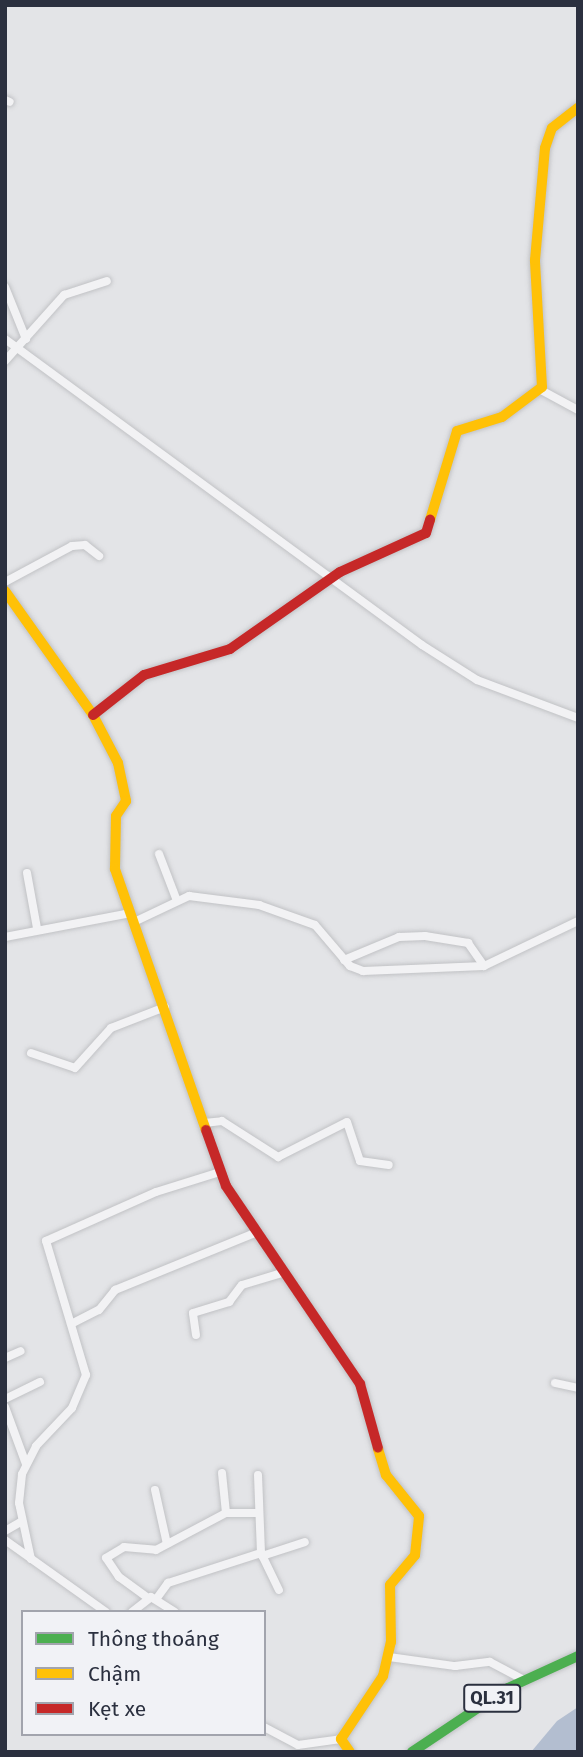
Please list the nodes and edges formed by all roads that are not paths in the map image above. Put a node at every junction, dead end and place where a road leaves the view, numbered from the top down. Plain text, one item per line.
1 (578, 108) edge
2 (107, 281) dead end
3 (5, 287) edge
4 (26, 339) junction
5 (5, 340) edge
6 (18, 349) junction
7 (5, 360) edge
8 (541, 390) junction
9 (578, 410) edge
10 (99, 556) dead end
11 (326, 580) junction
12 (5, 582) edge
13 (5, 590) edge
14 (93, 715) junction
15 (578, 718) edge
16 (159, 854) dead end
17 (27, 873) dead end
18 (177, 901) junction
19 (133, 918) junction
20 (576, 925) edge
21 (37, 928) junction
22 (5, 937) edge
23 (345, 960) junction
24 (484, 966) junction
25 (165, 1007) junction
26 (31, 1053) dead end
27 (204, 1123) junction
28 (389, 1165) dead end
29 (220, 1172) junction
30 (255, 1233) junction
31 (282, 1273) junction
32 (71, 1324) junction
33 (196, 1335) dead end
34 (21, 1351) dead end
35 (5, 1358) edge
36 (40, 1382) dead end
37 (555, 1383) dead end
38 (578, 1388) edge
39 (5, 1399) edge
40 (5, 1407) edge
41 (26, 1464) junction
42 (222, 1473) dead end
43 (258, 1475) dead end
44 (155, 1490) dead end
45 (226, 1513) junction
46 (256, 1513) junction
47 (22, 1521) junction
48 (5, 1531) edge
49 (5, 1540) edge
50 (305, 1542) dead end
51 (167, 1544) junction
52 (262, 1555) junction
53 (31, 1559) junction
54 (279, 1590) dead end
55 (153, 1598) junction
56 (103, 1610) edge
57 (135, 1610) edge
58 (172, 1610) edge
59 (578, 1656) edge
60 (389, 1657) junction
61 (524, 1681) junction
62 (266, 1728) edge
63 (341, 1739) junction
64 (350, 1752) edge
65 (412, 1752) edge

1 - 8 main road
2 - 4 street
3 - 4 street
4 - 6 street
5 - 6 street
6 - 7 street
6 - 11 street
8 - 9 street
8 - 11 main road
10 - 12 street
11 - 14 main road
11 - 15 street
13 - 14 main road
14 - 19 main road
16 - 18 street
17 - 21 street
18 - 19 street
18 - 23 street
19 - 21 street
19 - 25 main road
20 - 24 street
21 - 22 street
23 - 24 street
23 - 24 street
25 - 26 street
25 - 27 main road
27 - 28 street
27 - 29 main road
29 - 30 main road
29 - 32 street
30 - 31 main road
30 - 32 street
31 - 33 street
31 - 60 main road
32 - 41 street
34 - 35 street
36 - 39 street
37 - 38 street
40 - 41 street
41 - 47 street
42 - 45 street
43 - 46 street
44 - 51 street
45 - 46 street
45 - 51 street
46 - 52 street
47 - 48 street
47 - 53 street
49 - 53 street
50 - 52 street
51 - 55 street
52 - 54 street
52 - 55 street
53 - 56 street
55 - 57 street
55 - 58 street
59 - 61 main road, QL.31
60 - 61 street
60 - 63 main road
61 - 65 main road, QL.31
62 - 63 street
63 - 64 main road

